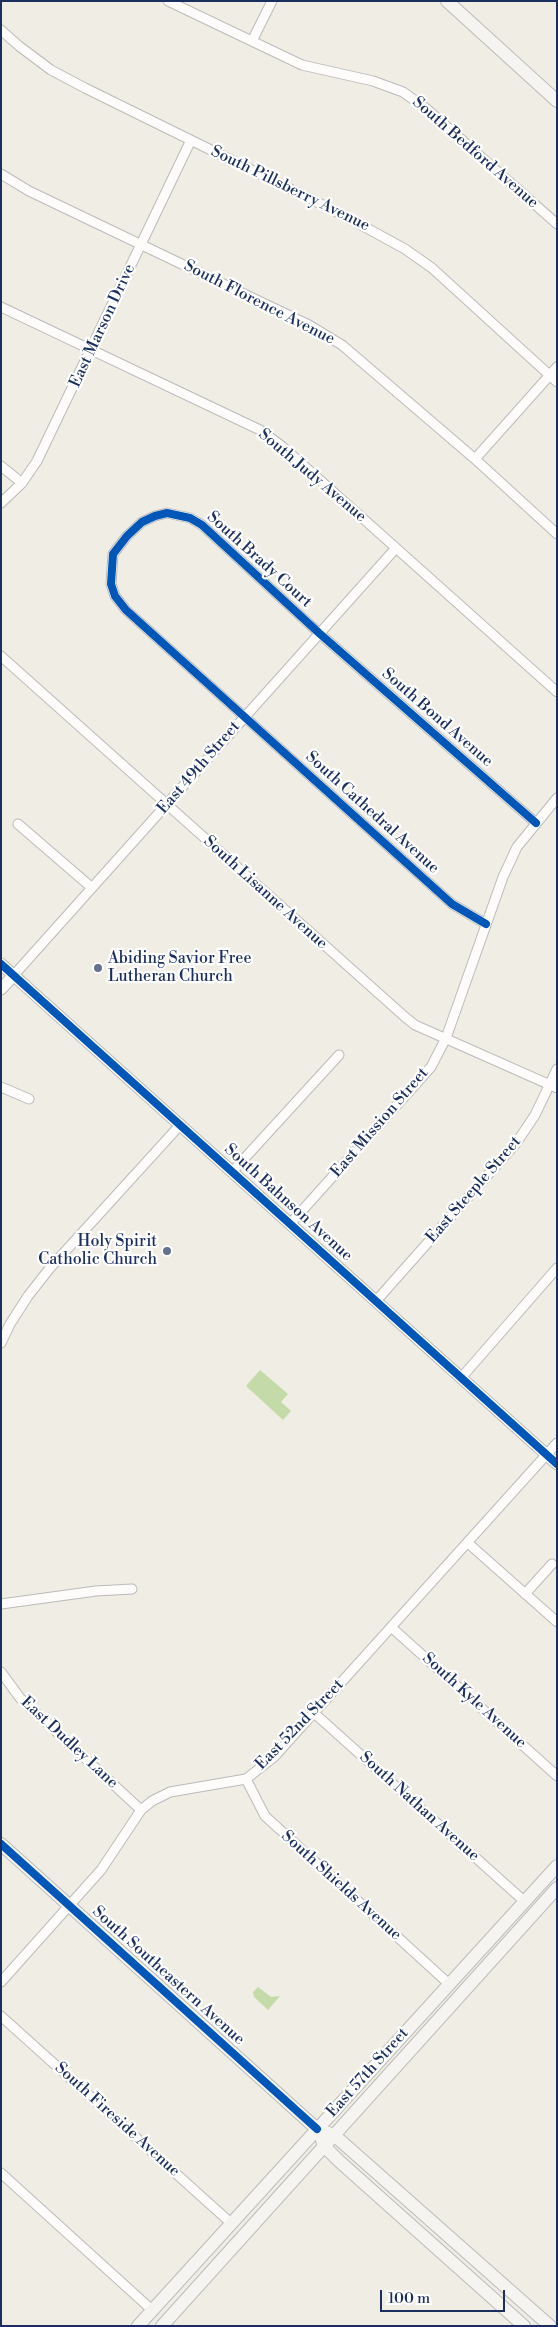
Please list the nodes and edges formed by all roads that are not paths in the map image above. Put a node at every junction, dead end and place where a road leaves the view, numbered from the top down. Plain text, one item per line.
1 (168, 1) edge
2 (272, 1) edge
3 (447, 1) edge
4 (1, 30) edge
5 (252, 41) junction
6 (557, 101) edge
7 (191, 140) junction
8 (1, 174) edge
9 (557, 224) edge
10 (141, 245) junction
11 (1, 307) edge
12 (90, 348) junction
13 (557, 367) edge
14 (549, 375) junction
15 (557, 382) edge
16 (475, 459) junction
17 (1, 466) edge
18 (22, 483) junction
19 (1, 503) edge
20 (557, 534) edge
21 (396, 548) junction
22 (319, 633) junction
23 (1, 656) edge
24 (557, 692) edge
25 (245, 715) junction
26 (557, 798) edge
27 (167, 805) junction
28 (536, 823) junction
29 (18, 824) dead end
30 (91, 887) junction
31 (486, 924) junction
32 (1, 964) edge
33 (14, 975) junction
34 (1, 989) edge
35 (446, 1038) junction
36 (339, 1055) dead end
37 (557, 1069) edge
38 (1, 1087) edge
39 (554, 1087) edge
40 (29, 1099) dead end
41 (180, 1124) junction
42 (232, 1172) junction
43 (290, 1224) junction
44 (557, 1268) edge
45 (376, 1302) junction
46 (1, 1343) edge
47 (461, 1378) junction
48 (557, 1444) edge
49 (546, 1455) junction
50 (557, 1464) edge
51 (468, 1543) junction
52 (552, 1564) dead end
53 (132, 1589) dead end
54 (525, 1594) junction
55 (1, 1604) edge
56 (557, 1622) edge
57 (391, 1627) junction
58 (1, 1672) edge
59 (314, 1713) junction
60 (557, 1776) edge
61 (246, 1779) junction
62 (141, 1810) junction
63 (1, 1844) edge
64 (557, 1866) edge
65 (557, 1888) edge
66 (524, 1901) junction
67 (70, 1906) junction
68 (1, 1982) edge
69 (449, 1984) junction
70 (1, 2016) edge
71 (318, 2129) junction
72 (334, 2135) junction
73 (324, 2146) junction
74 (1, 2173) edge
75 (232, 2224) junction
76 (152, 2310) junction
77 (166, 2324) edge
78 (138, 2326) edge
79 (149, 2326) edge
80 (524, 2326) edge
81 (550, 2326) edge

1 - 5 street, South Bedford Avenue
2 - 5 street
3 - 6 main road
4 - 7 street, South Pillsberry Avenue
5 - 9 street, South Bedford Avenue
7 - 10 street, East Marson Drive
7 - 14 street, South Pillsberry Avenue
8 - 10 street, South Florence Avenue
10 - 12 street, East Marson Drive
10 - 16 street, South Florence Avenue
11 - 12 street, South Judy Avenue
12 - 18 street, East Marson Drive
12 - 21 street, South Judy Avenue
13 - 14 street
14 - 15 street, South Pillsberry Avenue
14 - 16 street
16 - 20 street, South Florence Avenue
17 - 18 street
18 - 19 street, East Marson Drive
21 - 22 street, East 49th Street
21 - 24 street, South Judy Avenue
22 - 25 street, East 49th Street
22 - 25 street, South Brady Court
22 - 28 street, South Bond Avenue
23 - 27 street, South Lisanne Avenue
25 - 27 street, East 49th Street
25 - 31 street, South Cathedral Avenue
26 - 28 street, East Mission Street
27 - 30 street, East 49th Street
27 - 35 street, South Lisanne Avenue
28 - 31 street, East Mission Street
29 - 30 street
30 - 33 street, East 49th Street
31 - 35 street, East Mission Street
32 - 33 street, South Bahnson Avenue
33 - 34 street, East 49th Street
33 - 41 street, South Bahnson Avenue
35 - 39 street, South Lisanne Avenue
35 - 43 street, East Mission Street
36 - 42 street
37 - 39 street, East Steeple Street
38 - 40 street
39 - 45 street, East Steeple Street
41 - 42 street, South Bahnson Avenue
41 - 46 street
42 - 43 street, South Bahnson Avenue
43 - 45 street, South Bahnson Avenue
44 - 47 street
45 - 47 street, South Bahnson Avenue
47 - 49 street, South Bahnson Avenue
48 - 49 street, East 52nd Street
49 - 50 street, South Bahnson Avenue
49 - 51 street, East 52nd Street
51 - 54 street
51 - 57 street, East 52nd Street
52 - 54 street
53 - 55 street
54 - 56 street
57 - 59 street, East 52nd Street
57 - 60 street, South Kyle Avenue
58 - 62 street, East Dudley Lane
59 - 61 street, East 52nd Street
59 - 66 street, South Nathan Avenue
61 - 62 street, East 52nd Street
61 - 69 street, South Shields Avenue
62 - 67 street, East 52nd Street
63 - 67 main road, South Southeastern Avenue
64 - 66 main road, East 57th Street
65 - 72 main road, East 57th Street
66 - 69 main road, East 57th Street
67 - 68 street, East 52nd Street
67 - 71 main road, South Southeastern Avenue
69 - 71 main road, East 57th Street
70 - 75 street, South Fireside Avenue
71 - 72 main road, South Southeastern Avenue
71 - 73 main road, South Southeastern Avenue
71 - 75 main road, East 57th Street
72 - 73 main road, East 57th Street
72 - 81 main road, South Southeastern Avenue
73 - 77 main road, East 57th Street
73 - 80 main road, South Southeastern Avenue
74 - 76 street
75 - 76 main road, East 57th Street
76 - 78 main road, East 57th Street
76 - 79 main road

